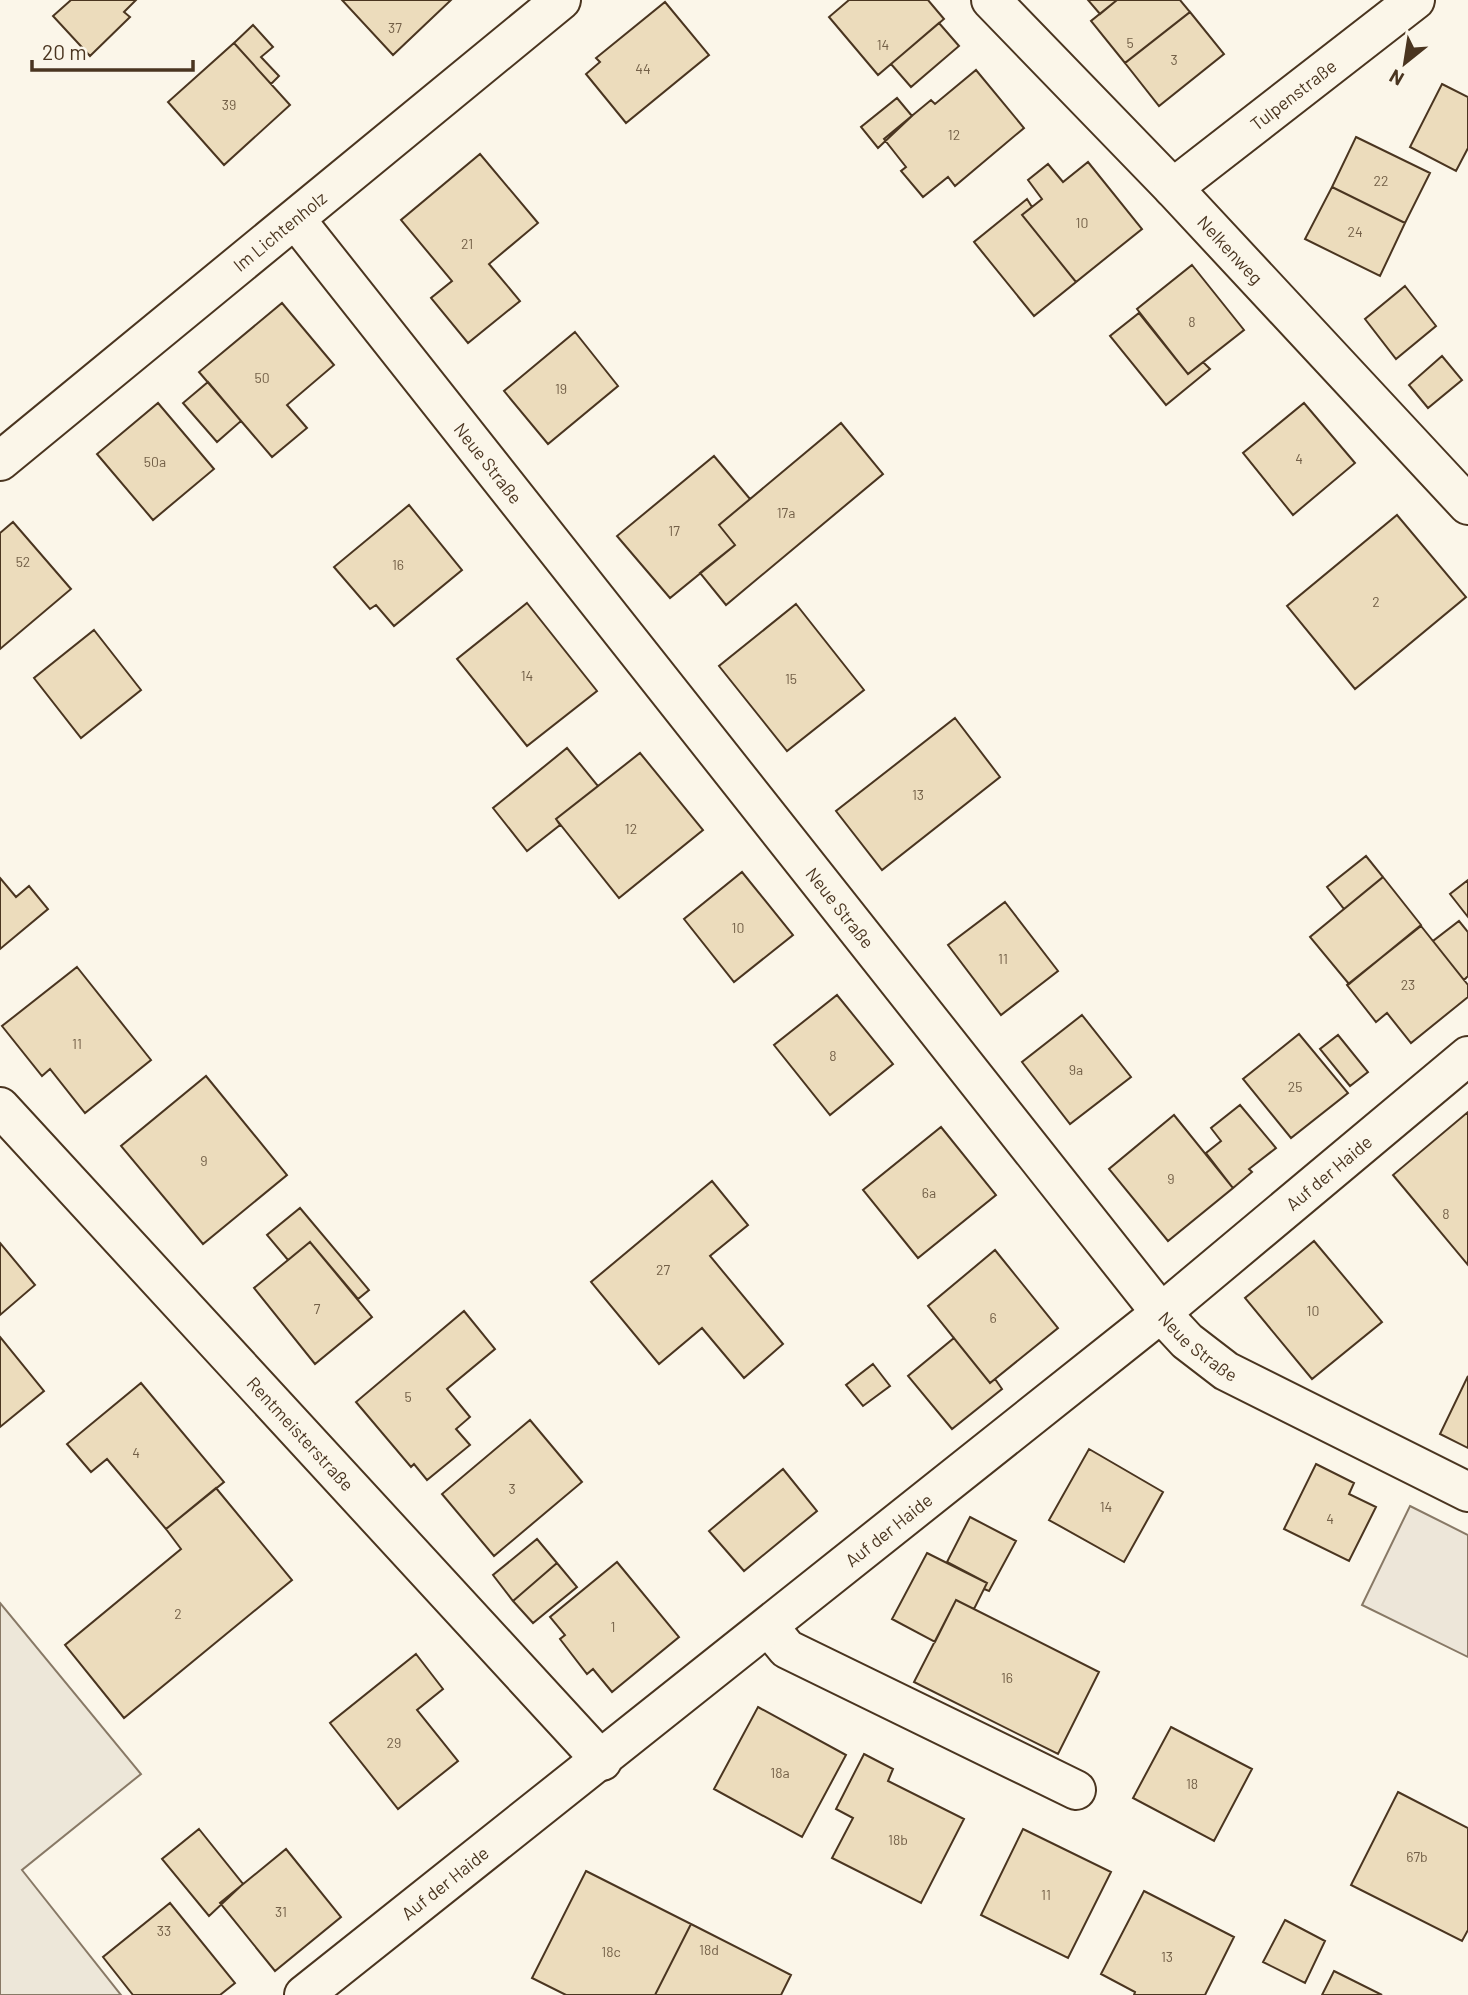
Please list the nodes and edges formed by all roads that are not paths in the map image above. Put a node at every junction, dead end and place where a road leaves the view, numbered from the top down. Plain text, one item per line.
1 (561, 0) edge
2 (991, 0) edge
3 (1415, 0) edge
4 (1172, 188) junction
5 (296, 220) junction
6 (0, 461) edge
7 (1468, 505) edge
8 (1468, 1056) edge
9 (0, 1107) edge
10 (1161, 1313) junction
11 (1468, 1492) edge
12 (769, 1627) junction
13 (602, 1761) junction
14 (1076, 1790) dead end
15 (304, 1995) edge

1 - 5 street, Im Lichtenholz
2 - 4 street, Nelkenweg
3 - 4 street, Tulpenstraße
4 - 7 street, Nelkenweg
5 - 6 street, Im Lichtenholz
5 - 10 street, Neue Straße
8 - 10 street, Auf der Haide
9 - 13 street, Rentmeisterstraße
10 - 11 street, Neue Straße
10 - 12 street, Auf der Haide
12 - 13 street, Auf der Haide
12 - 14 street
13 - 15 street, Auf der Haide

